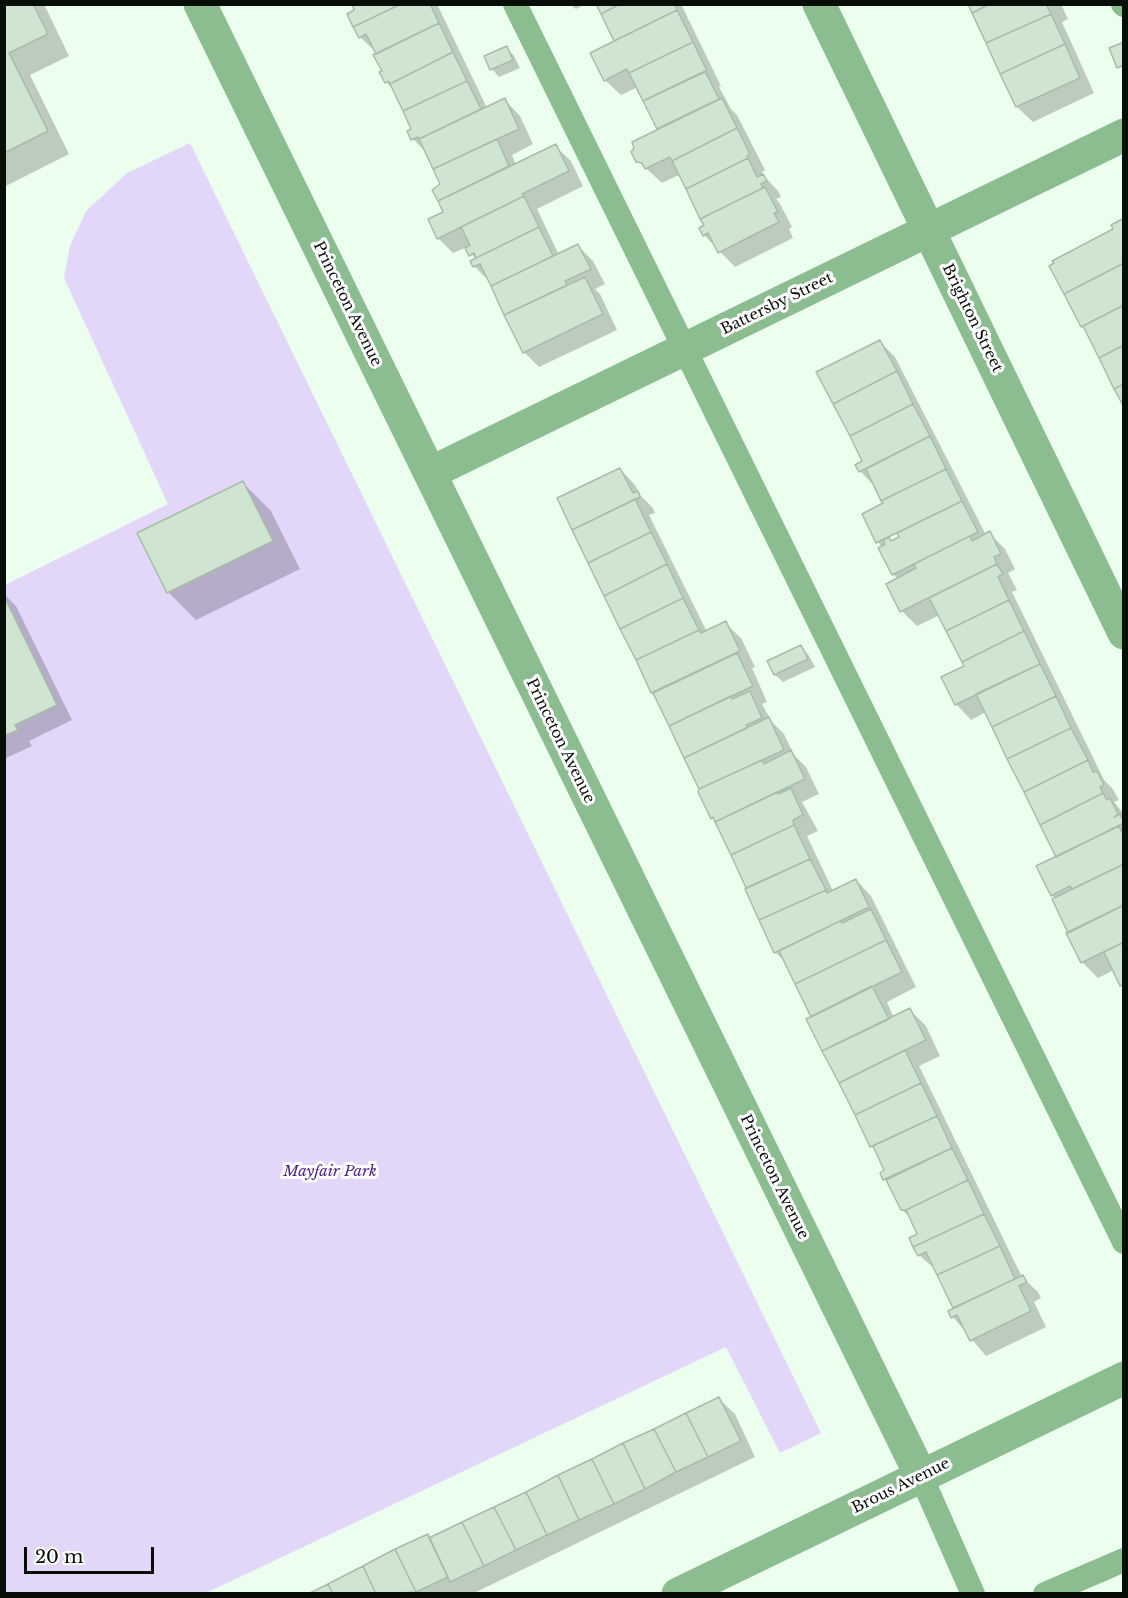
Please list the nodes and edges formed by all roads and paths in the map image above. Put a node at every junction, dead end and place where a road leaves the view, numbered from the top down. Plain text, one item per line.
1 (200, 4) edge
2 (515, 4) edge
3 (819, 4) edge
4 (1124, 135) edge
5 (929, 230) junction
6 (685, 349) junction
7 (430, 473) junction
8 (1124, 633) edge
9 (1124, 1242) edge
10 (1124, 1378) edge
11 (921, 1476) junction
12 (1124, 1560) edge
13 (1093, 1584) edge
14 (678, 1593) edge
15 (973, 1593) edge
16 (1045, 1593) edge

1 - 7 street, Princeton Avenue
2 - 6 lane
3 - 5 street, Brighton Street
4 - 5 street, Battersby Street
5 - 6 street, Battersby Street
5 - 8 street, Brighton Street
6 - 7 street, Battersby Street
6 - 9 lane
7 - 11 street, Princeton Avenue
10 - 11 street, Brous Avenue
11 - 14 street, Brous Avenue
11 - 15 lane
12 - 13 lane
13 - 16 lane

